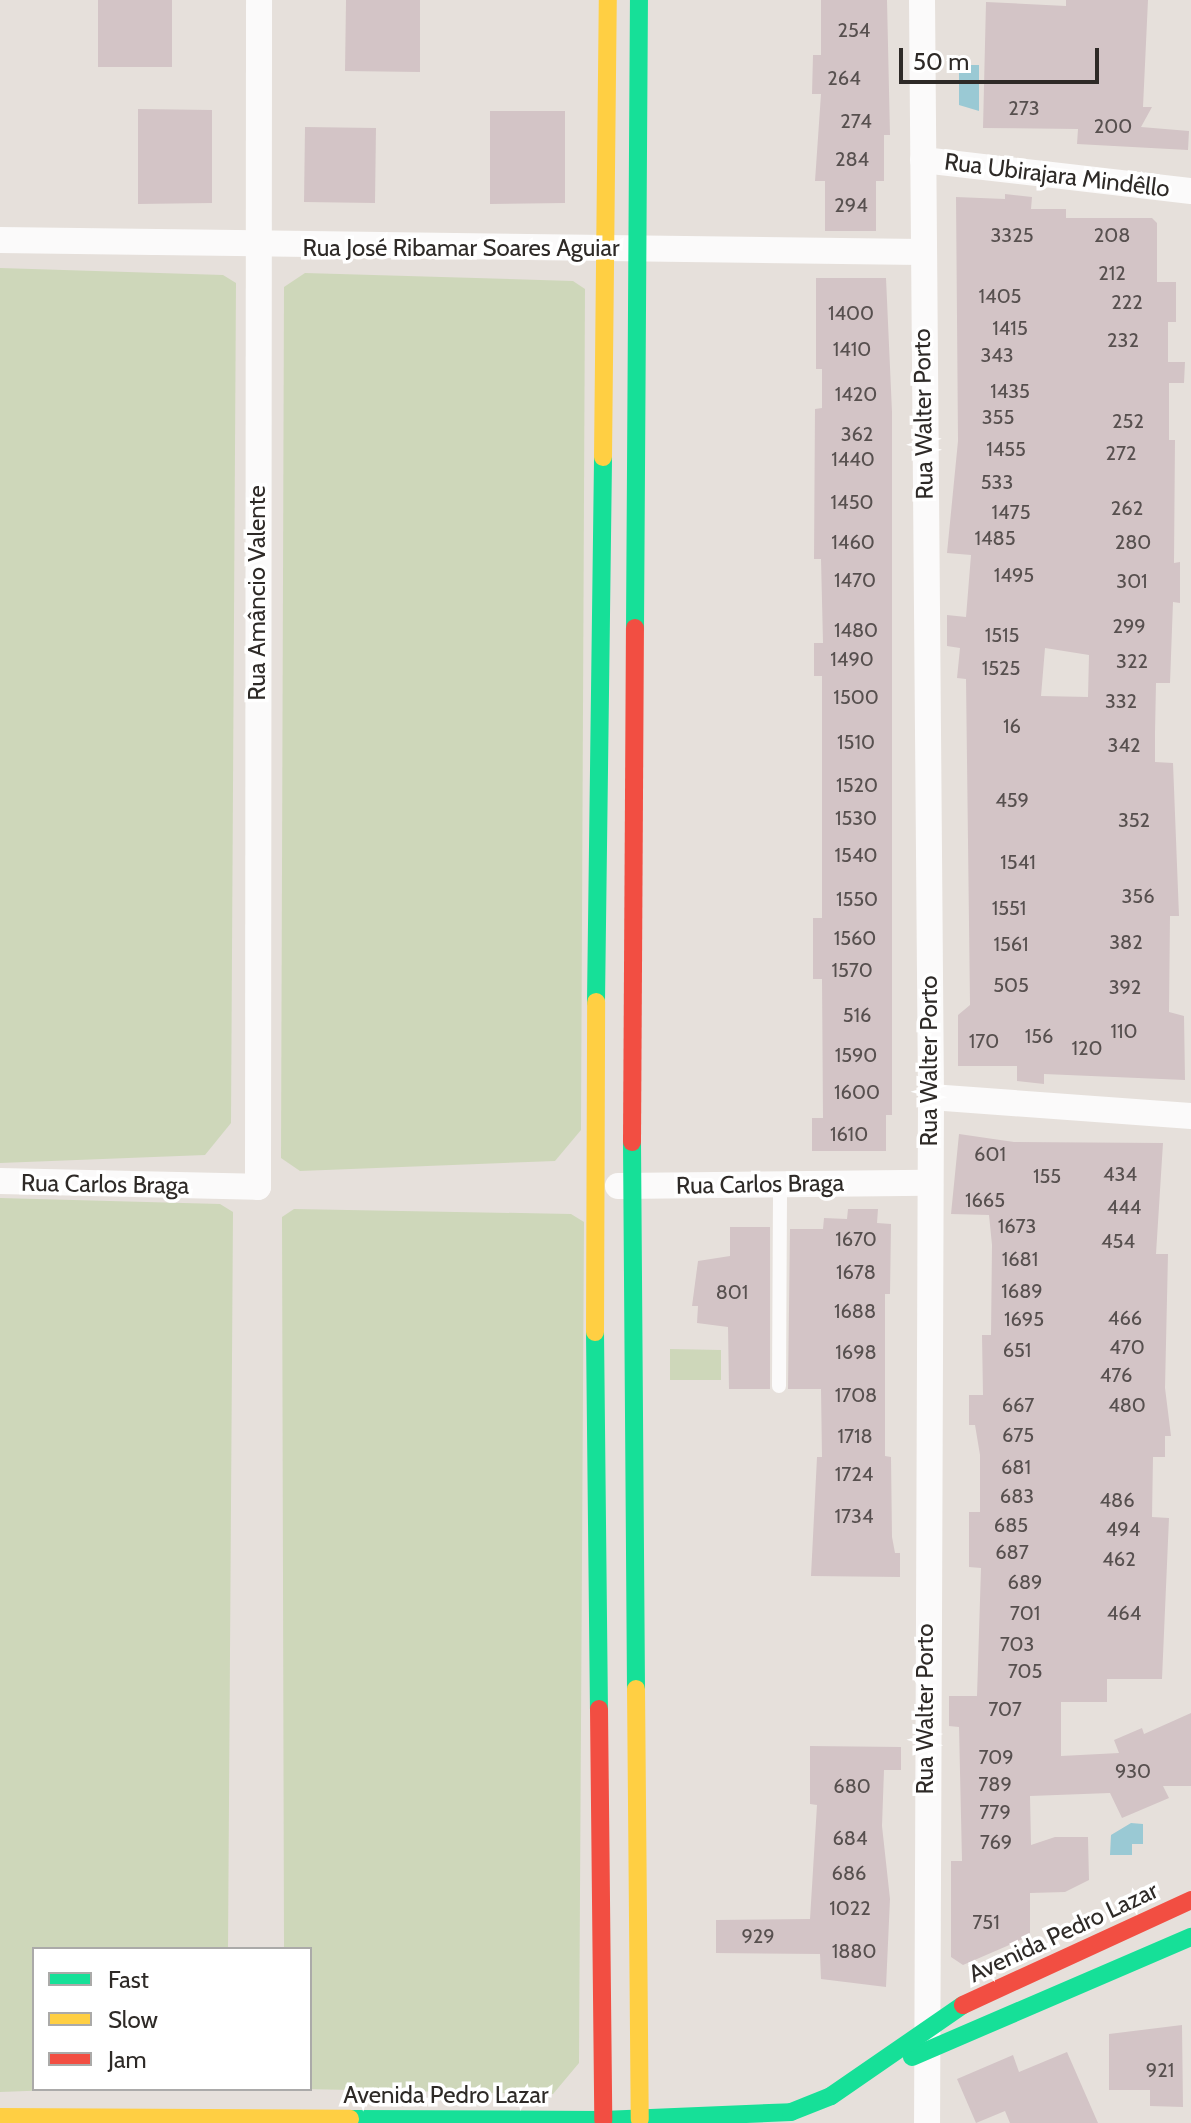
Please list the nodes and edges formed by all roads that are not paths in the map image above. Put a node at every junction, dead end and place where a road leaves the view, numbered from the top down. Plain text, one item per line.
1 (259, 0) edge
2 (608, 0) edge
3 (639, 0) edge
4 (922, 0) edge
5 (923, 160) junction
6 (1191, 191) edge
7 (0, 240) edge
8 (256, 247) junction
9 (608, 248) junction
10 (639, 249) junction
11 (921, 252) junction
12 (931, 1097) junction
13 (1191, 1116) edge
14 (0, 1181) edge
15 (927, 1183) junction
16 (780, 1184) junction
17 (632, 1186) junction
18 (258, 1187) joint
19 (594, 1187) junction
20 (779, 1386) dead end
21 (634, 1436) junction
22 (596, 1437) junction
23 (600, 1813) junction
24 (637, 1816) junction
25 (1191, 1900) edge
26 (1191, 1937) edge
27 (926, 2040) junction
28 (879, 2066) junction
29 (0, 2117) edge
30 (272, 2120) edge
31 (640, 2121) edge
32 (603, 2122) edge
33 (927, 2123) edge

1 - 8 street, Rua Amâncio Valente
2 - 9 main road
3 - 10 main road
4 - 5 street, Rua Walter Porto
5 - 6 street, Rua Ubirajara Mindêllo
5 - 11 street, Rua Walter Porto
7 - 8 street, Rua José Ribamar Soares Aguiar
8 - 9 street, Rua José Ribamar Soares Aguiar
8 - 18 street, Rua Amâncio Valente
9 - 10 street, Rua José Ribamar Soares Aguiar
9 - 19 main road
10 - 11 street, Rua José Ribamar Soares Aguiar
10 - 17 main road
11 - 12 street, Rua Walter Porto
12 - 13 street
12 - 15 street, Rua Walter Porto
14 - 18 street, Rua Carlos Braga
15 - 16 street, Rua Carlos Braga
15 - 27 street, Rua Walter Porto
16 - 17 street, Rua Carlos Braga
16 - 20 lane
17 - 19 street, Rua Carlos Braga
17 - 21 main road
19 - 22 main road
21 - 22 main road
21 - 24 main road
22 - 23 main road
23 - 24 main road
23 - 32 main road
24 - 31 main road
25 - 27 main road, Avenida Pedro Lazar
26 - 27 main road, Avenida Pedro Lazar
27 - 28 main road, Avenida Pedro Lazar
27 - 28 main road, Avenida Pedro Lazar
27 - 33 street, Rua Walter Porto
28 - 31 main road, Avenida Pedro Lazar
29 - 30 main road, Avenida Pedro Lazar
30 - 32 main road, Avenida Pedro Lazar
31 - 32 main road, Avenida Pedro Lazar

